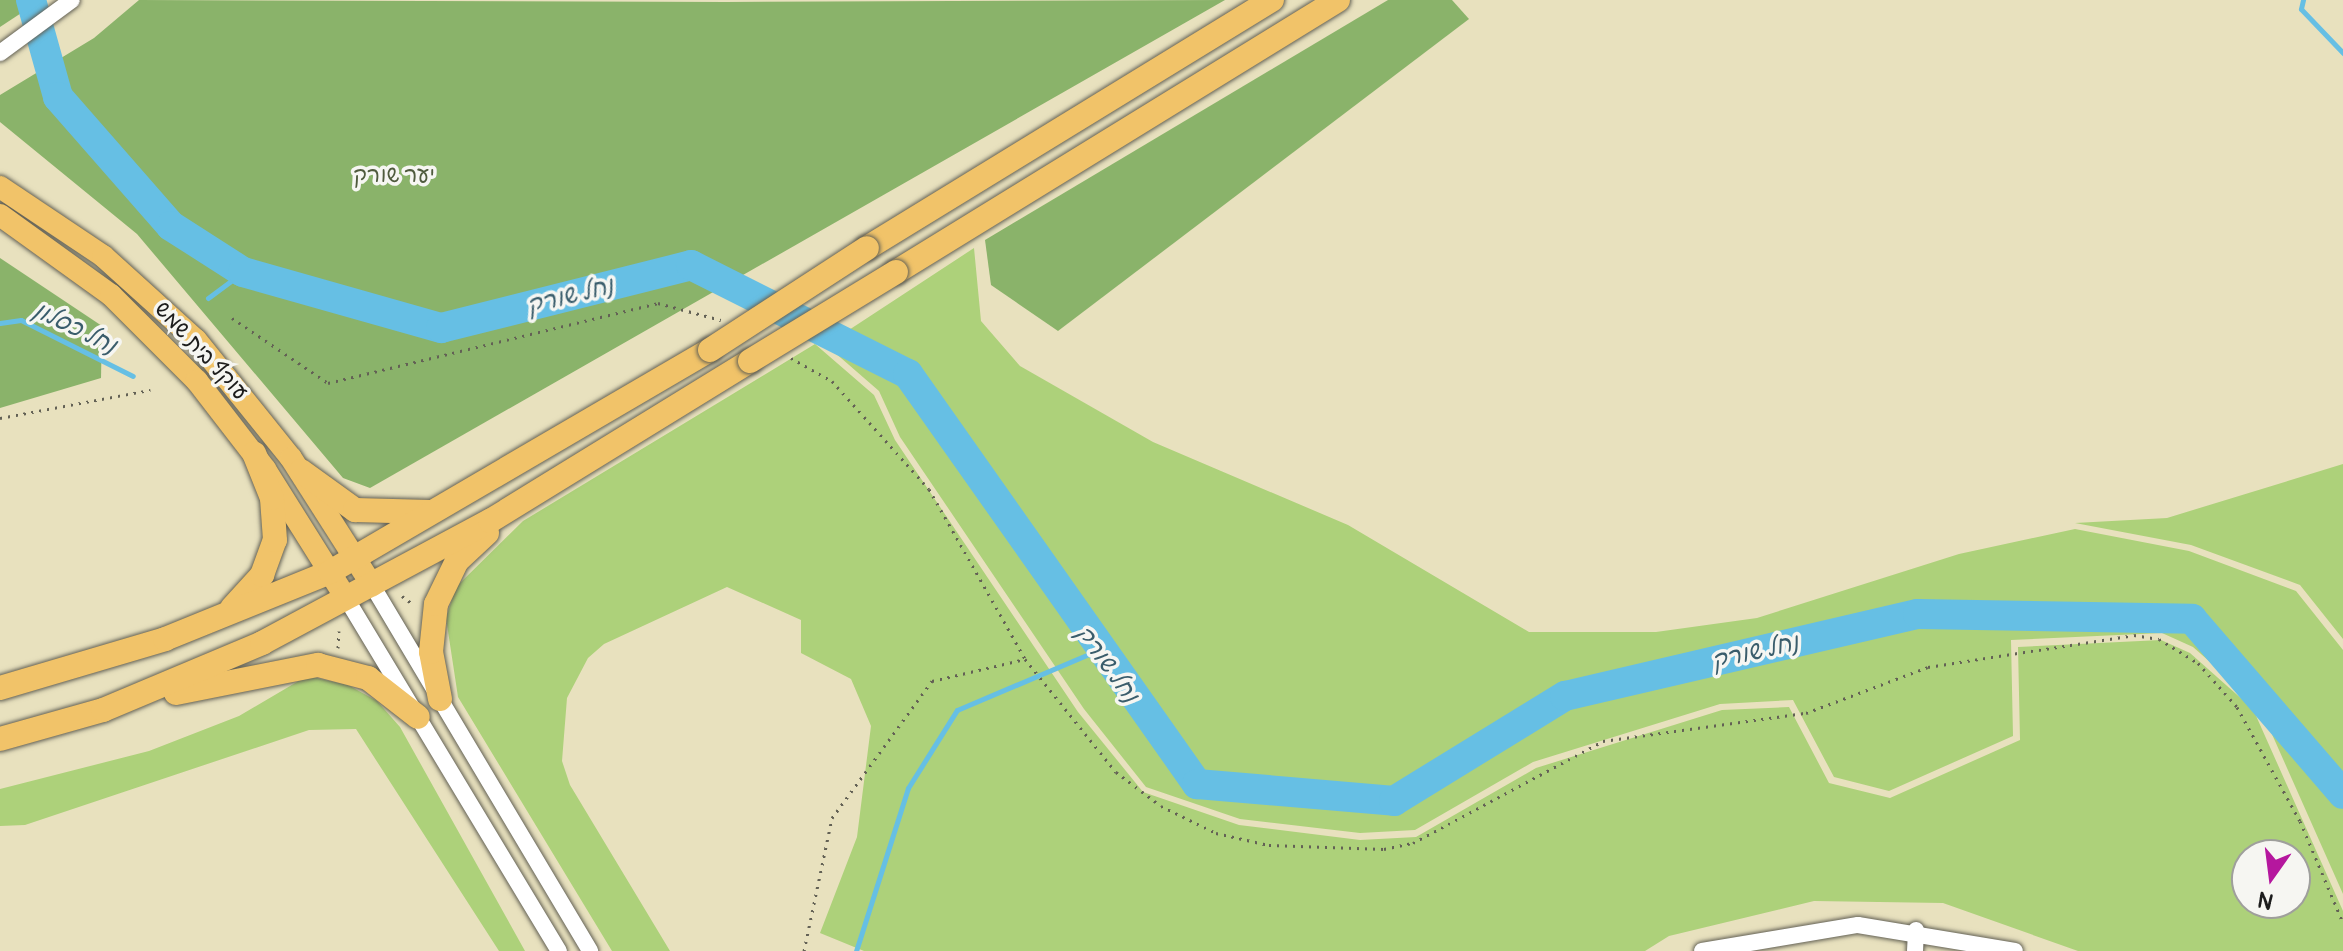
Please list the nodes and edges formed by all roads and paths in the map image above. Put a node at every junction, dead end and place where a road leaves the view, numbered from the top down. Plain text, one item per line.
1 (72, 0) edge
2 (1272, 0) edge
3 (1338, 0) edge
4 (0, 53) edge
5 (0, 187) edge
6 (0, 215) edge
7 (150, 390) dead end
8 (0, 418) edge
9 (254, 453) junction
10 (301, 471) junction
11 (524, 499) junction
12 (455, 504) junction
13 (356, 560) junction
14 (330, 572) junction
15 (372, 585) junction
16 (346, 598) junction
17 (202, 625) junction
18 (0, 688) edge
19 (440, 699) junction
20 (103, 710) junction
21 (418, 717) junction
22 (0, 739) edge
23 (2343, 923) edge
24 (1916, 930) junction
25 (559, 951) edge
26 (590, 951) edge
27 (804, 951) edge
28 (1702, 951) edge
29 (1915, 951) edge
30 (2015, 951) edge

1 - 4 street
2 - 12 highway, bridge
3 - 11 highway, bridge
5 - 10 main road, עוקף בית שמש
6 - 9 main road, עוקף בית שמש
7 - 8 path
9 - 14 main road, עוקף בית שמש
9 - 17 highway
10 - 12 highway
10 - 13 main road, עוקף בית שמש
11 - 15 highway
11 - 19 highway
12 - 13 highway
13 - 14 highway
13 - 15 main road, עוקף בית שמש
14 - 16 main road, עוקף בית שמש
14 - 17 highway
15 - 16 highway
15 - 19 street
16 - 20 highway
16 - 21 street
17 - 18 highway
19 - 26 street
20 - 21 highway
20 - 22 highway
21 - 25 street
23 - 27 path
24 - 28 street
24 - 29 street
24 - 30 street

